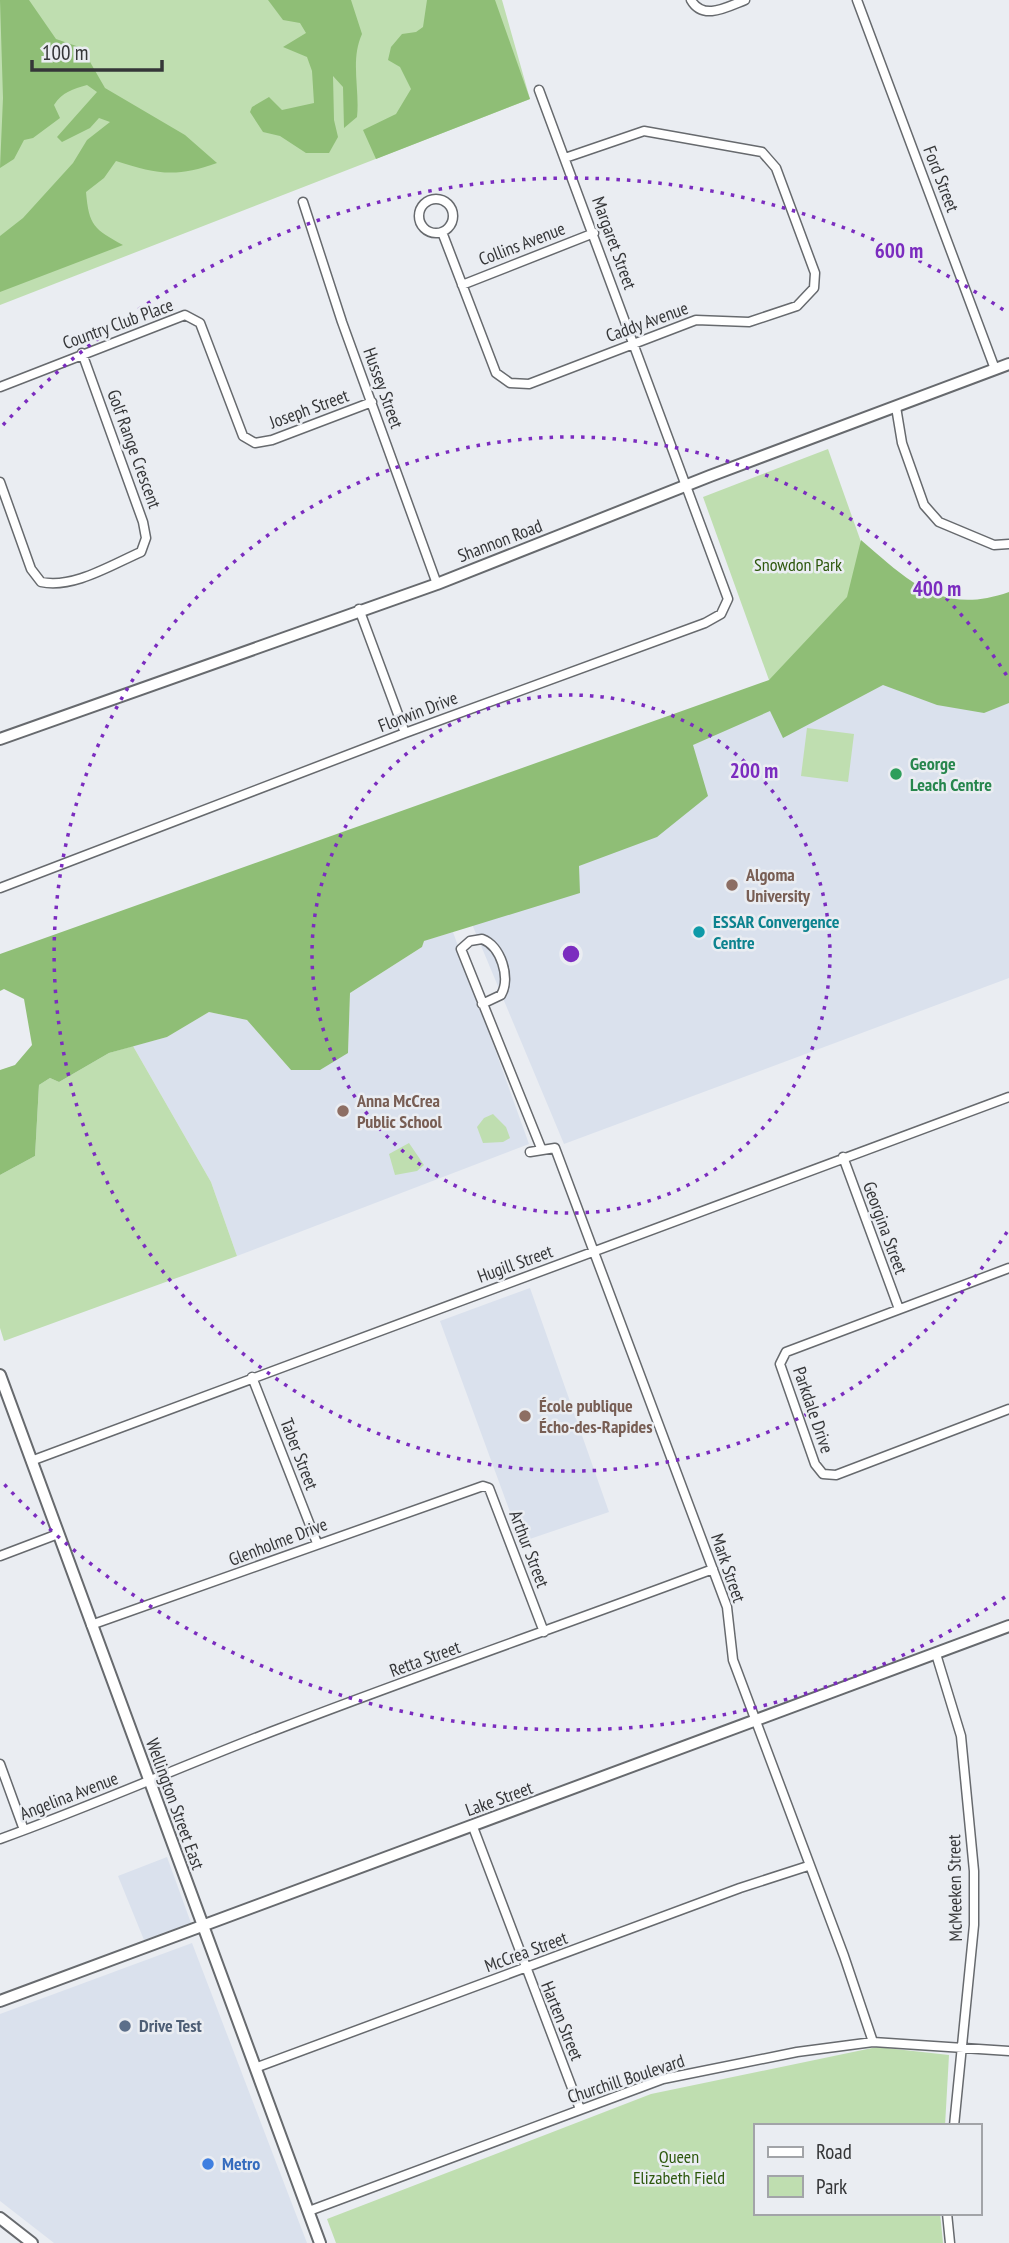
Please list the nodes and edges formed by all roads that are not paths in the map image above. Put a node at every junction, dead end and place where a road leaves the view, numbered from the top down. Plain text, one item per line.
1 (691, 0) edge
2 (745, 0) edge
3 (857, 0) edge
4 (539, 90) dead end
5 (565, 158) junction
6 (303, 202) dead end
7 (442, 232) junction
8 (594, 233) junction
9 (462, 285) junction
10 (634, 343) junction
11 (82, 353) junction
12 (1009, 364) edge
13 (995, 369) junction
14 (0, 387) edge
15 (372, 402) junction
16 (896, 407) junction
17 (255, 443) joint
18 (0, 482) edge
19 (684, 488) junction
20 (1009, 544) edge
21 (437, 584) junction
22 (359, 609) junction
23 (405, 733) junction
24 (0, 738) edge
25 (0, 888) edge
26 (482, 1004) junction
27 (1009, 1097) edge
28 (541, 1148) junction
29 (530, 1153) dead end
30 (842, 1157) junction
31 (593, 1252) junction
32 (1009, 1268) edge
33 (899, 1309) junction
34 (0, 1376) edge
35 (252, 1377) junction
36 (1009, 1409) edge
37 (31, 1461) junction
38 (476, 1486) joint
39 (58, 1534) junction
40 (317, 1543) junction
41 (0, 1556) edge
42 (713, 1569) junction
43 (91, 1625) junction
44 (1009, 1626) edge
45 (544, 1632) junction
46 (936, 1654) junction
47 (754, 1722) junction
48 (0, 1764) edge
49 (148, 1781) junction
50 (473, 1827) junction
51 (24, 1830) junction
52 (0, 1839) edge
53 (808, 1866) junction
54 (202, 1926) junction
55 (525, 1969) junction
56 (0, 2001) edge
57 (873, 2042) junction
58 (964, 2047) junction
59 (1009, 2051) edge
60 (255, 2068) junction
61 (580, 2109) junction
62 (954, 2124) edge
63 (309, 2211) junction
64 (947, 2215) edge
65 (0, 2218) edge
66 (32, 2243) edge
67 (320, 2243) edge
68 (950, 2243) edge

1 - 2 street
3 - 13 street, Ford Street
4 - 5 street, Margaret Street
5 - 8 street, Margaret Street
5 - 10 street, Caddy Avenue
6 - 15 street, Hussey Street
7 - 7 street, Caddy Avenue
7 - 9 street, Caddy Avenue
8 - 9 street, Collins Avenue
8 - 10 street, Margaret Street
9 - 10 street, Caddy Avenue
10 - 19 street, Margaret Street
11 - 14 street, Country Club Place
11 - 17 street, Country Club Place
11 - 18 street, Golf Range Crescent
12 - 13 street, Shannon Road
13 - 16 street, Shannon Road
15 - 17 street, Joseph Street
15 - 21 street, Hussey Street
16 - 19 street, Shannon Road
16 - 20 street
19 - 21 street, Shannon Road
19 - 23 street, Florwin Drive
21 - 22 street, Shannon Road
22 - 23 street
22 - 24 street, Shannon Road
23 - 25 street, Florwin Drive
26 - 26 street
26 - 28 street
27 - 30 street, Hugill Street
28 - 29 street
28 - 31 street, Mark Street
30 - 31 street, Hugill Street
30 - 33 street, Georgina Street
31 - 35 street, Hugill Street
31 - 42 street, Mark Street
32 - 33 street, Parkdale Drive
33 - 36 street, Parkdale Drive
34 - 37 street, Wellington Street East
35 - 37 street, Hugill Street
35 - 40 street, Taber Street
37 - 39 street, Wellington Street East
38 - 40 street, Glenholme Drive
38 - 45 street, Arthur Street
39 - 41 street
39 - 43 street, Wellington Street East
40 - 43 street, Glenholme Drive
42 - 45 street, Retta Street
42 - 47 street, Mark Street
43 - 49 street, Wellington Street East
44 - 46 street, Lake Street
45 - 49 street, Retta Street
46 - 47 street, Lake Street
46 - 58 street, McMeeken Street
47 - 50 street, Lake Street
47 - 53 street, Mark Street
48 - 51 street
49 - 51 street, Angelina Avenue
49 - 54 street, Wellington Street East
50 - 54 street, Lake Street
50 - 55 street, Harten Street
51 - 52 street, Angelina Avenue
53 - 55 street, McCrea Street
53 - 57 street, Mark Street
54 - 56 street, Lake Street
54 - 60 street, Wellington Street East
55 - 60 street, McCrea Street
55 - 61 street, Harten Street
57 - 58 street, Churchill Boulevard
57 - 61 street, Churchill Boulevard
58 - 59 street, Churchill Boulevard
58 - 62 street, McMeeken Street
60 - 63 street, Wellington Street East
61 - 63 street, Churchill Boulevard
63 - 67 street, Wellington Street East
64 - 68 street
65 - 66 street

